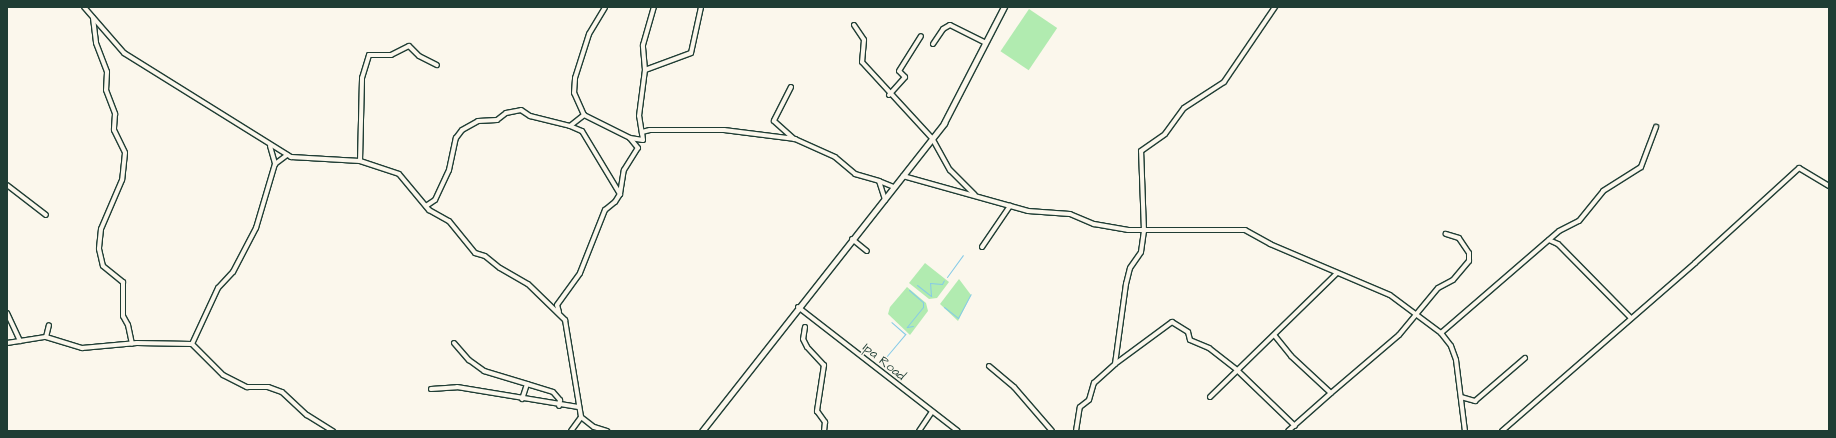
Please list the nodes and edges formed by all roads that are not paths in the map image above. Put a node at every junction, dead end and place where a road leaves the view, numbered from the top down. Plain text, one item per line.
1 (84, 7) edge
2 (605, 7) edge
3 (654, 7) edge
4 (701, 7) edge
5 (1004, 7) edge
6 (1275, 7) edge
7 (93, 18) junction
8 (854, 25) dead end
9 (921, 36) dead end
10 (986, 43) junction
11 (933, 44) dead end
12 (437, 65) dead end
13 (645, 70) junction
14 (791, 87) dead end
15 (889, 95) junction
16 (584, 115) junction
17 (570, 126) junction
18 (1656, 127) dead end
19 (630, 138) junction
20 (932, 138) junction
21 (795, 139) junction
22 (643, 140) junction
23 (270, 146) junction
24 (287, 155) junction
25 (360, 162) junction
26 (275, 164) junction
27 (903, 176) junction
28 (879, 181) junction
29 (7, 185) edge
30 (1829, 186) edge
31 (894, 187) junction
32 (620, 194) junction
33 (975, 196) junction
34 (884, 200) junction
35 (426, 206) junction
36 (1010, 206) junction
37 (46, 215) dead end
38 (1144, 231) junction
39 (1446, 234) dead end
40 (852, 239) junction
41 (1549, 240) junction
42 (982, 247) dead end
43 (866, 251) dead end
44 (1337, 272) junction
45 (798, 307) junction
46 (7, 313) edge
47 (1416, 314) junction
48 (561, 316) junction
49 (1631, 318) junction
50 (48, 325) dead end
51 (805, 326) dead end
52 (1441, 333) junction
53 (1275, 336) junction
54 (46, 337) junction
55 (20, 341) junction
56 (7, 343) edge
57 (454, 343) dead end
58 (132, 344) junction
59 (192, 344) junction
60 (1526, 358) dead end
61 (1115, 364) junction
62 (989, 366) dead end
63 (1238, 371) junction
64 (527, 384) junction
65 (431, 389) dead end
66 (1331, 393) junction
67 (1210, 397) dead end
68 (1460, 397) junction
69 (522, 399) junction
70 (560, 406) junction
71 (578, 407) junction
72 (932, 412) junction
73 (581, 417) junction
74 (1295, 426) junction
75 (1052, 430) edge
76 (333, 431) edge
77 (571, 431) edge
78 (608, 431) edge
79 (702, 431) edge
80 (824, 431) edge
81 (919, 431) edge
82 (958, 431) edge
83 (1076, 431) edge
84 (1288, 431) edge
85 (1465, 431) edge
86 (1502, 431) edge

1 - 7 street
2 - 16 street
3 - 13 street
4 - 13 street
5 - 10 main road
6 - 38 street
7 - 23 street
7 - 58 street
8 - 15 street
9 - 15 street
10 - 11 street
10 - 20 main road
12 - 25 street
13 - 22 street
14 - 21 street
15 - 20 street
16 - 17 street
16 - 19 street
17 - 32 street
17 - 35 street
18 - 41 street
19 - 22 street
19 - 32 street
20 - 27 main road
20 - 33 street
21 - 22 street
21 - 28 street
23 - 24 street
23 - 26 street
24 - 25 street
24 - 26 street
25 - 35 street
26 - 59 street
27 - 31 main road
27 - 33 street
28 - 31 street
28 - 34 street
29 - 37 street
30 - 49 street
31 - 34 main road
32 - 48 street
33 - 36 street
34 - 40 main road
35 - 48 street
36 - 38 street
36 - 42 street
38 - 44 street
38 - 61 street
39 - 47 street
40 - 43 street
40 - 45 main road
41 - 49 street
41 - 52 street
44 - 47 street
44 - 53 street
45 - 72 street, Ipa Road
45 - 79 main road
46 - 55 street
47 - 52 street
47 - 66 street
48 - 71 street
49 - 86 street
50 - 54 street
51 - 80 street
52 - 68 street
53 - 63 street
53 - 66 street
54 - 55 street
54 - 58 street
55 - 56 street
57 - 64 street
58 - 59 street
59 - 76 street
60 - 68 street
61 - 63 street
61 - 83 street
62 - 75 street
63 - 67 street
63 - 74 street
64 - 69 street
64 - 70 street
65 - 69 street
66 - 74 street
68 - 85 street
69 - 70 street
70 - 71 street
71 - 73 street
72 - 81 street
72 - 82 street, Ipa Road
73 - 77 street
73 - 78 street
74 - 84 street

